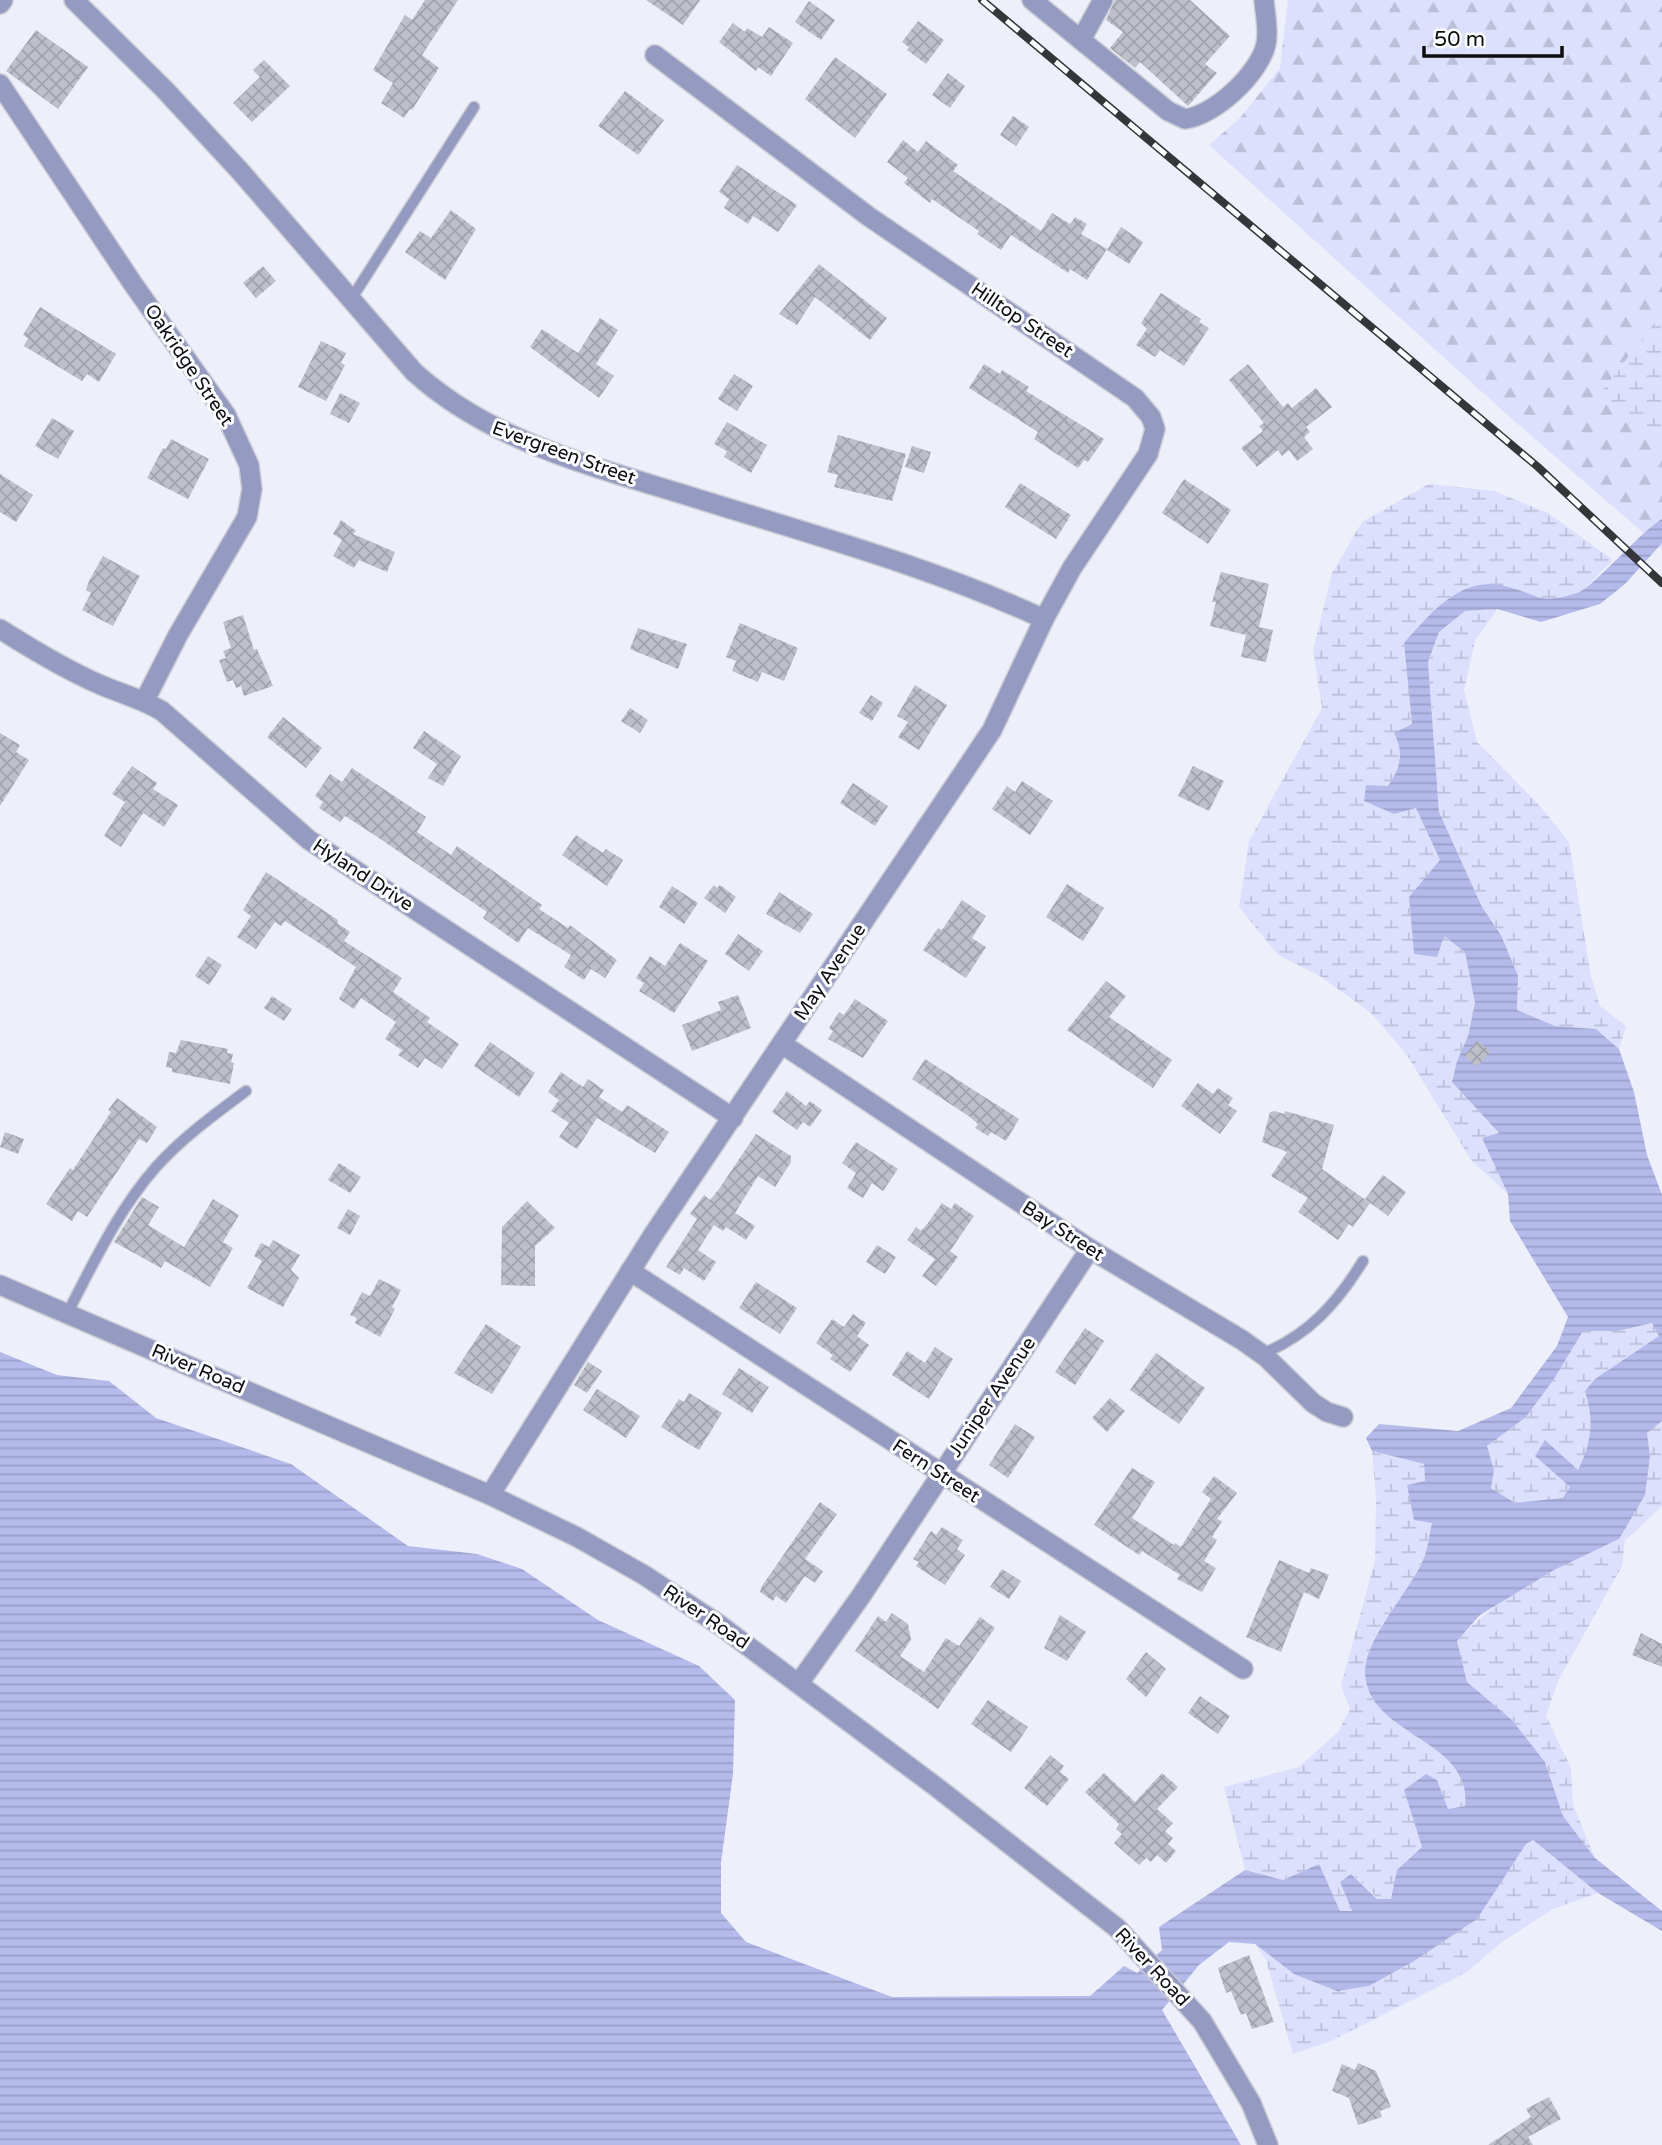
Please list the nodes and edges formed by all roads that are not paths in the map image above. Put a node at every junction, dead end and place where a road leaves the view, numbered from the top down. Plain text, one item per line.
1 (74, 0) edge
2 (1032, 0) edge
3 (1103, 0) edge
4 (1264, 0) edge
5 (1081, 40) junction
6 (655, 55) dead end
7 (0, 84) edge
8 (474, 107) dead end
9 (350, 301) junction
10 (1154, 440) joint
11 (1044, 620) junction
12 (0, 629) edge
13 (145, 700) junction
14 (782, 1044) junction
15 (246, 1091) dead end
16 (733, 1118) junction
17 (1090, 1250) junction
18 (1363, 1261) dead end
19 (630, 1271) junction
20 (0, 1285) edge
21 (67, 1314) junction
22 (1262, 1354) junction
23 (1343, 1417) dead end
24 (940, 1474) junction
25 (490, 1495) junction
26 (1242, 1669) dead end
27 (799, 1683) junction
28 (1268, 2145) edge

1 - 9 street, Evergreen Street
2 - 5 street
3 - 5 street
4 - 5 street
6 - 10 street, Hilltop Street
7 - 13 street, Oakridge Street
8 - 9 lane
9 - 11 street, Evergreen Street
10 - 11 street, May Avenue
11 - 14 street, May Avenue
12 - 13 street, Hyland Drive
13 - 16 street, Hyland Drive
14 - 16 street, May Avenue
14 - 17 street, Bay Street
15 - 21 lane
16 - 19 street, May Avenue
17 - 22 street, Bay Street
17 - 24 street, Juniper Avenue
18 - 22 lane
19 - 24 street, Fern Street
19 - 25 street, May Avenue
20 - 21 street, River Road
21 - 25 street, River Road
22 - 23 street, Bay Street
24 - 26 street, Fern Street
24 - 27 street, Juniper Avenue
25 - 27 street, River Road
27 - 28 street, River Road

